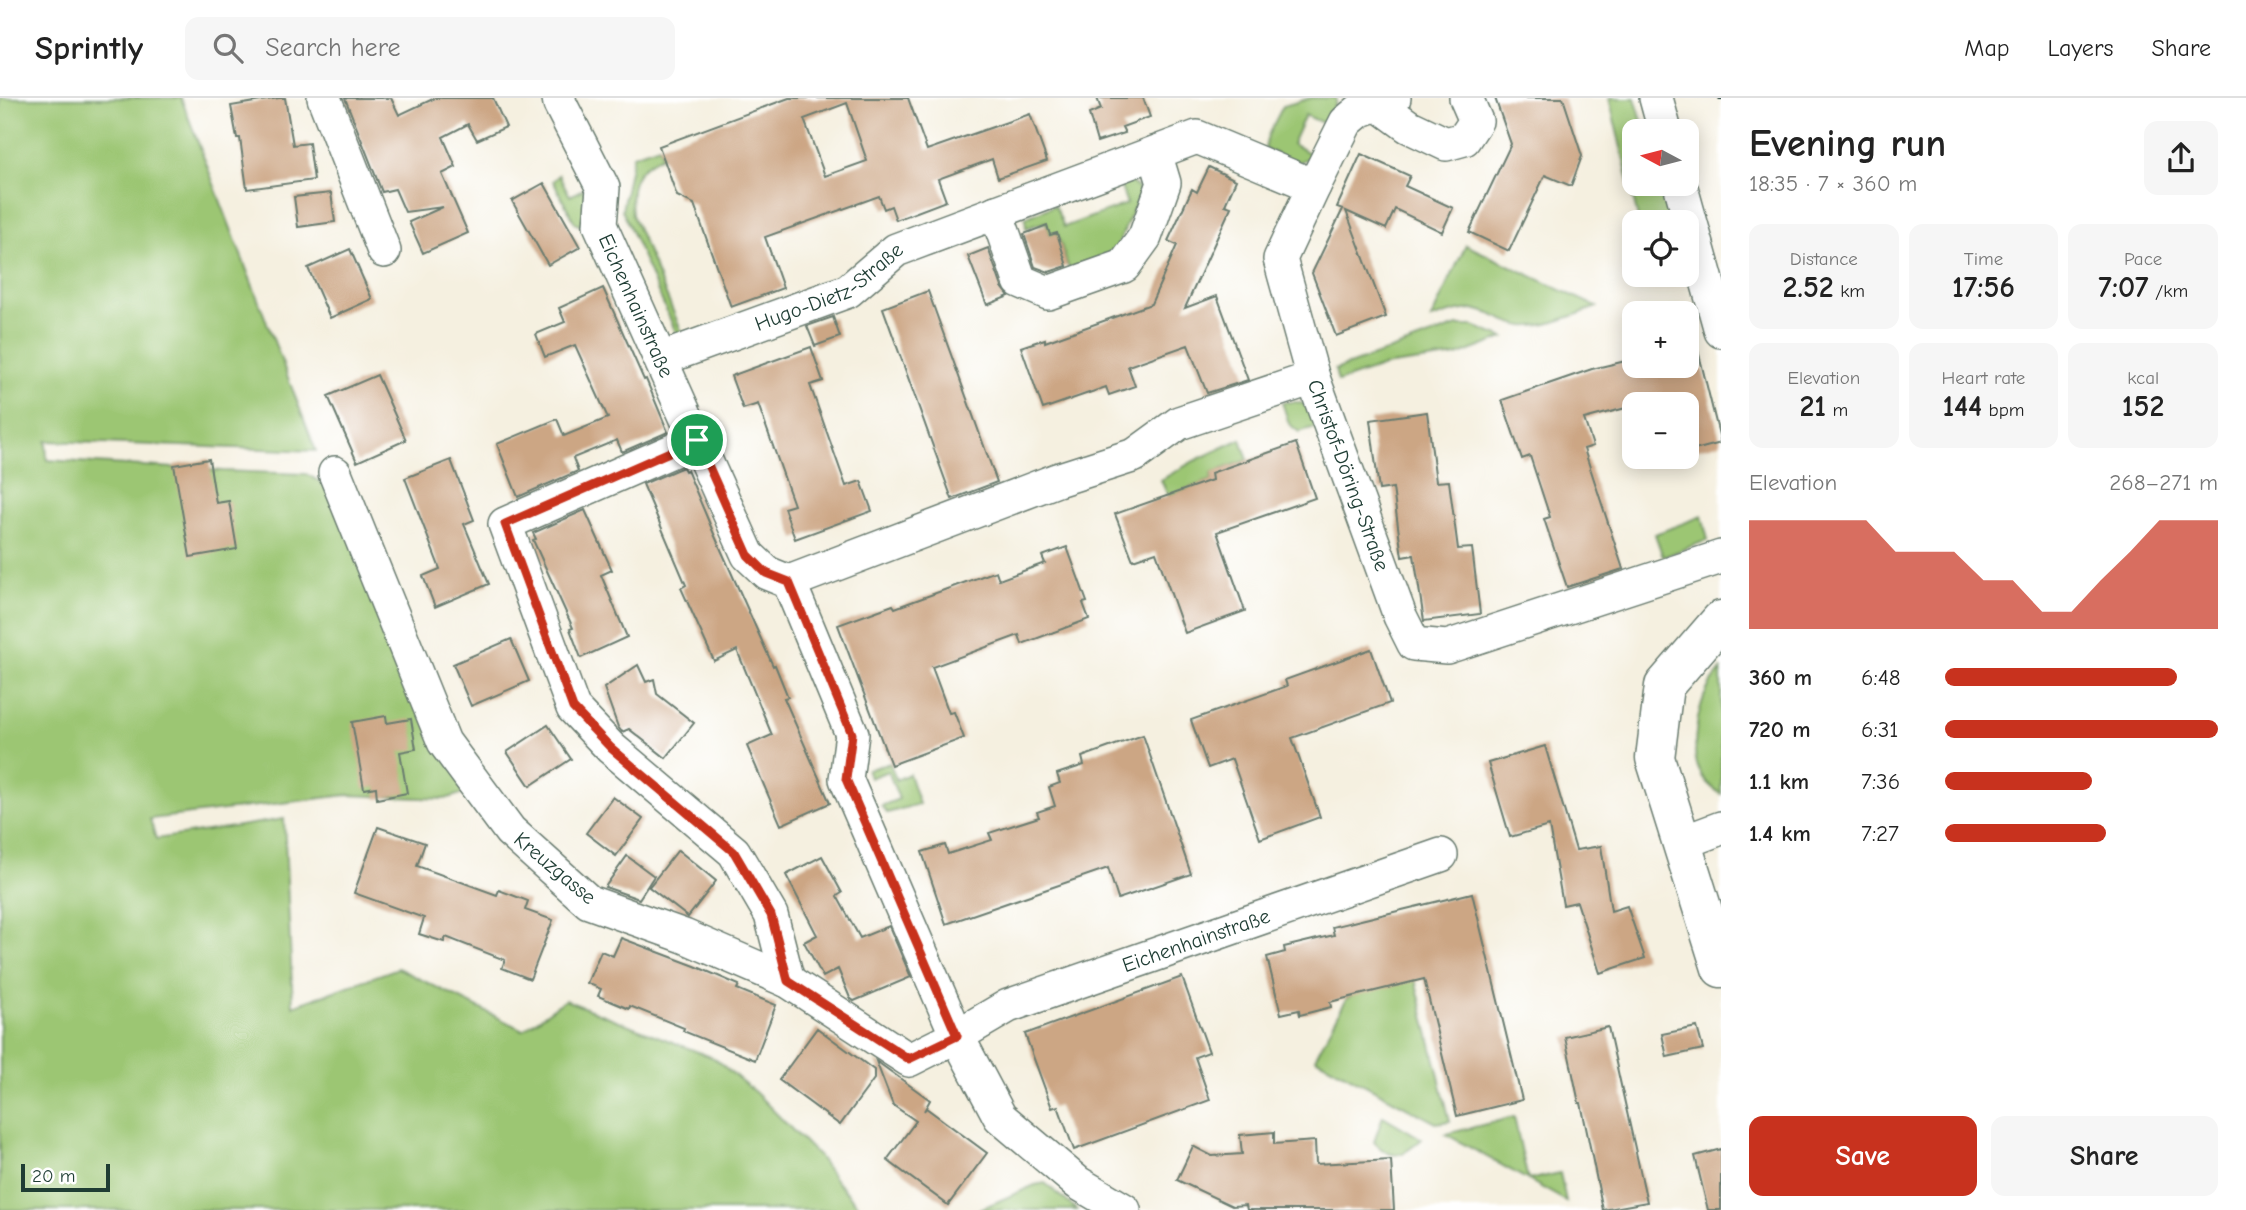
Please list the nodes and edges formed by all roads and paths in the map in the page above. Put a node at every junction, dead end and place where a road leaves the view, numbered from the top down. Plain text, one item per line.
1 (324, 98) edge
2 (559, 98) edge
3 (1466, 98) edge
4 (1656, 98) edge
5 (1386, 101) edge
6 (1662, 119) edge
7 (1155, 153) junction
8 (1314, 186) junction
9 (1682, 196) edge
10 (996, 212) junction
11 (384, 251) dead end
12 (1721, 331) edge
13 (661, 359) junction
14 (1313, 378) junction
15 (697, 440) junction
16 (335, 473) dead end
17 (1721, 557) edge
18 (789, 582) junction
19 (1721, 620) edge
20 (1721, 828) edge
21 (1681, 843) junction
22 (1441, 855) dead end
23 (1721, 968) edge
24 (788, 981) junction
25 (957, 1036) junction
26 (1124, 1210) edge

1 - 11 street
2 - 13 street, Eichenhainstraße
3 - 5 street
4 - 6 street
5 - 8 street
7 - 8 street, Hugo-Dietz-Straße
7 - 10 street, Hugo-Dietz-Straße
7 - 10 street
8 - 14 street
9 - 12 street
10 - 13 street, Hugo-Dietz-Straße
13 - 15 street, Eichenhainstraße
14 - 17 street, Christof-Döring-Straße
14 - 18 street, Christof-Döring-Straße
15 - 18 street, Eichenhainstraße
15 - 24 street
16 - 24 street, Kreuzgasse
18 - 25 street
19 - 21 street
20 - 21 street
21 - 23 street
22 - 25 street, Eichenhainstraße
24 - 25 street, Kreuzgasse
25 - 26 street

